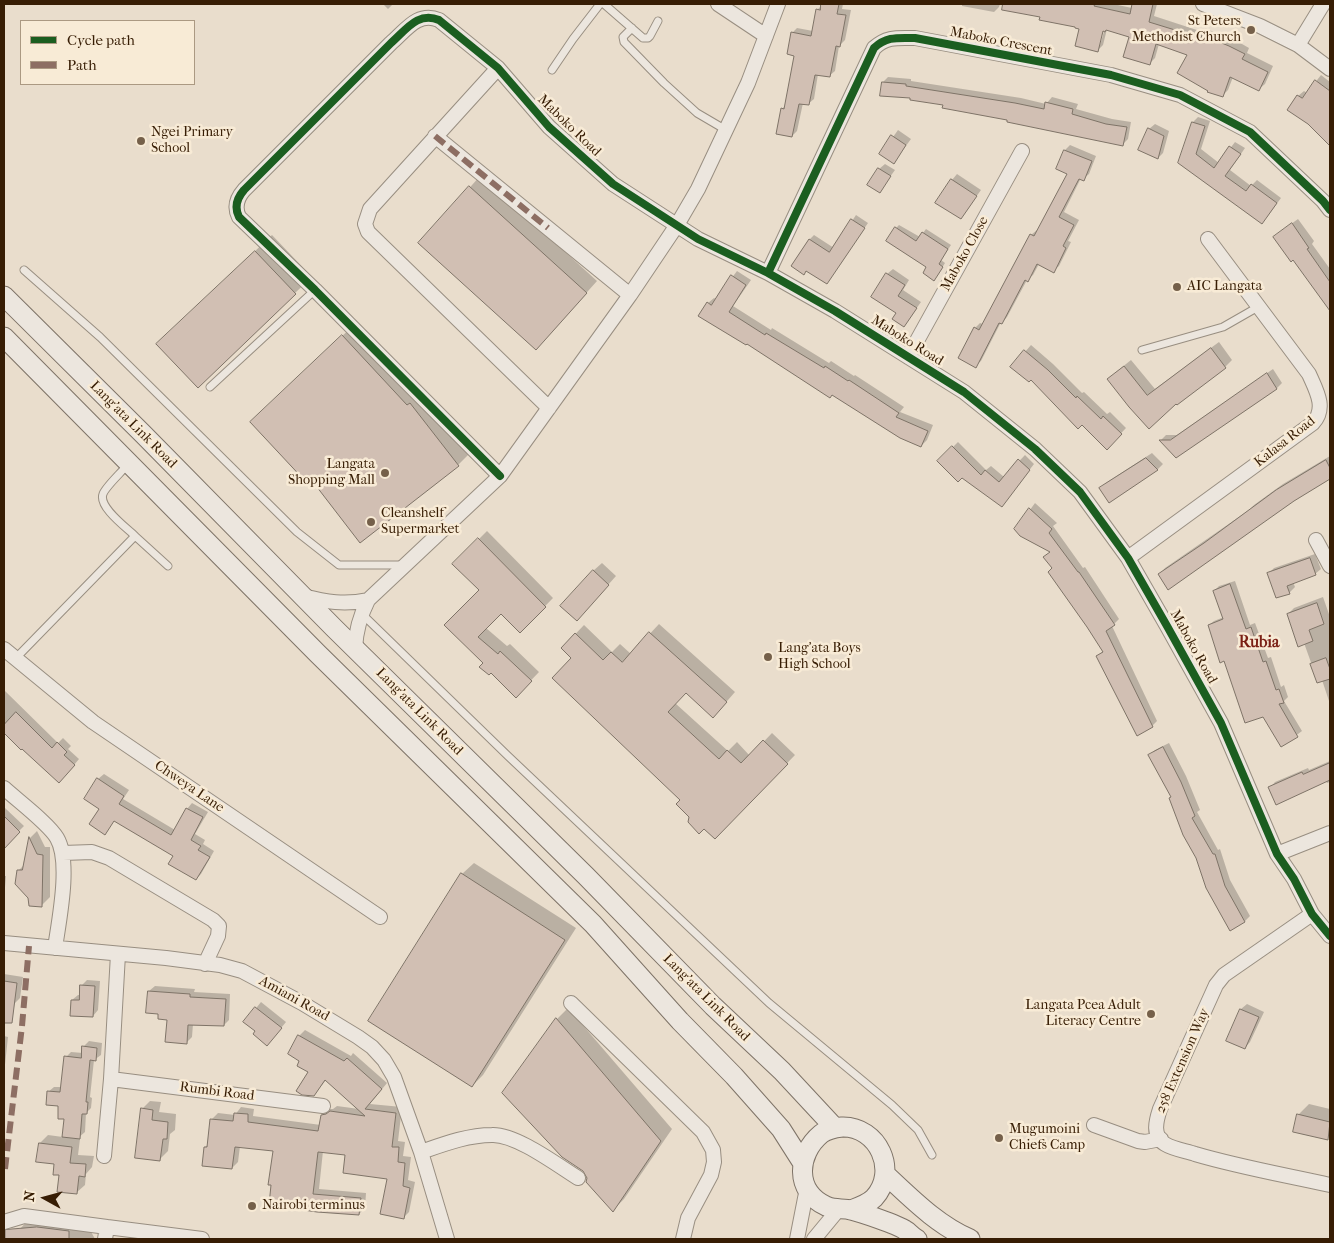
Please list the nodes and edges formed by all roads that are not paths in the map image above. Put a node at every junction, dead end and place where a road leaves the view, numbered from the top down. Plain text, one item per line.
1 (600, 4) edge
2 (604, 4) edge
3 (718, 4) edge
4 (778, 4) edge
5 (1203, 4) edge
6 (1323, 4) edge
7 (658, 21) dead end
8 (632, 28) junction
9 (766, 36) junction
10 (1298, 45) junction
11 (498, 68) junction
12 (1330, 69) edge
13 (552, 70) dead end
14 (726, 130) junction
15 (436, 136) junction
16 (1022, 150) dead end
17 (1330, 210) edge
18 (677, 225) junction
19 (1208, 239) dead end
20 (24, 270) dead end
21 (768, 273) junction
22 (315, 290) junction
23 (4, 296) edge
24 (630, 296) junction
25 (1258, 306) junction
26 (4, 338) edge
27 (1142, 350) dead end
28 (908, 357) junction
29 (210, 387) dead end
30 (549, 408) junction
31 (128, 464) junction
32 (500, 476) junction
33 (135, 536) junction
34 (1316, 540) dead end
35 (1128, 558) junction
36 (406, 565) junction
37 (168, 566) dead end
38 (1330, 566) edge
39 (303, 596) junction
40 (368, 600) junction
41 (361, 613) junction
42 (355, 648) junction
43 (4, 649) edge
44 (15, 659) junction
45 (4, 788) edge
46 (1330, 833) edge
47 (63, 853) junction
48 (1277, 854) junction
49 (1312, 914) junction
50 (380, 918) dead end
51 (1330, 936) edge
52 (4, 943) edge
53 (55, 948) junction
54 (118, 954) junction
55 (205, 964) junction
56 (571, 1002) dead end
57 (112, 1079) junction
58 (323, 1106) dead end
59 (1094, 1126) dead end
60 (835, 1128) junction
61 (1161, 1139) junction
62 (421, 1152) junction
63 (932, 1155) dead end
64 (104, 1156) dead end
65 (802, 1162) junction
66 (885, 1174) junction
67 (578, 1178) dead end
68 (1330, 1185) edge
69 (807, 1188) junction
70 (844, 1210) junction
71 (4, 1222) edge
72 (106, 1233) edge
73 (173, 1238) edge
74 (202, 1239) edge
75 (447, 1239) edge
76 (683, 1239) edge
77 (797, 1239) edge
78 (814, 1239) edge
79 (917, 1239) edge
80 (970, 1239) edge

1 - 13 lane
2 - 8 lane
3 - 9 street
4 - 9 street
5 - 10 street
6 - 10 street
7 - 8 lane
8 - 14 lane
9 - 14 street
10 - 12 street
11 - 15 street
11 - 18 street, Maboko Road
11 - 22 street, Maboko Road
14 - 18 street
15 - 24 street
15 - 30 street
16 - 28 street, Maboko Close
17 - 21 street, Maboko Crescent
18 - 21 street, Maboko Road
18 - 24 street
19 - 25 street, Kalasa Road
20 - 36 lane
21 - 28 street, Maboko Road
22 - 29 lane
22 - 32 street
23 - 39 main road, Lang'ata Link Road
24 - 30 street
25 - 27 lane
25 - 35 street, Kalasa Road
26 - 31 main road, Lang'ata Link Road
28 - 35 street, Maboko Road
30 - 32 street
31 - 33 lane
31 - 65 main road, Lang'ata Link Road
32 - 36 street
33 - 37 lane
33 - 44 lane
34 - 38 street
35 - 48 street, Maboko Road
36 - 40 street
39 - 40 street
39 - 42 main road, Lang'ata Link Road
40 - 41 street
41 - 42 street
41 - 63 lane
42 - 60 main road, Lang'ata Link Road
43 - 44 street, Chweya Lane
44 - 50 street, Chweya Lane
45 - 47 street
46 - 48 street
47 - 53 street
47 - 55 street
48 - 49 street, Maboko Road
49 - 51 street, Maboko Road
49 - 61 street, 258 Extension Way
52 - 53 street, Amiani Road
53 - 54 street, Amiani Road
54 - 55 street, Amiani Road
54 - 57 street
55 - 62 street, Amiani Road
56 - 76 street
57 - 58 street, Rumbi Road
57 - 64 street
59 - 61 street
60 - 65 main road
60 - 66 main road
61 - 68 street
62 - 67 street
62 - 75 street, Amiani Road
65 - 69 main road
66 - 70 main road
66 - 80 main road
69 - 70 main road
69 - 77 street
70 - 78 street
70 - 79 main road
71 - 72 street
72 - 73 street
73 - 74 street

